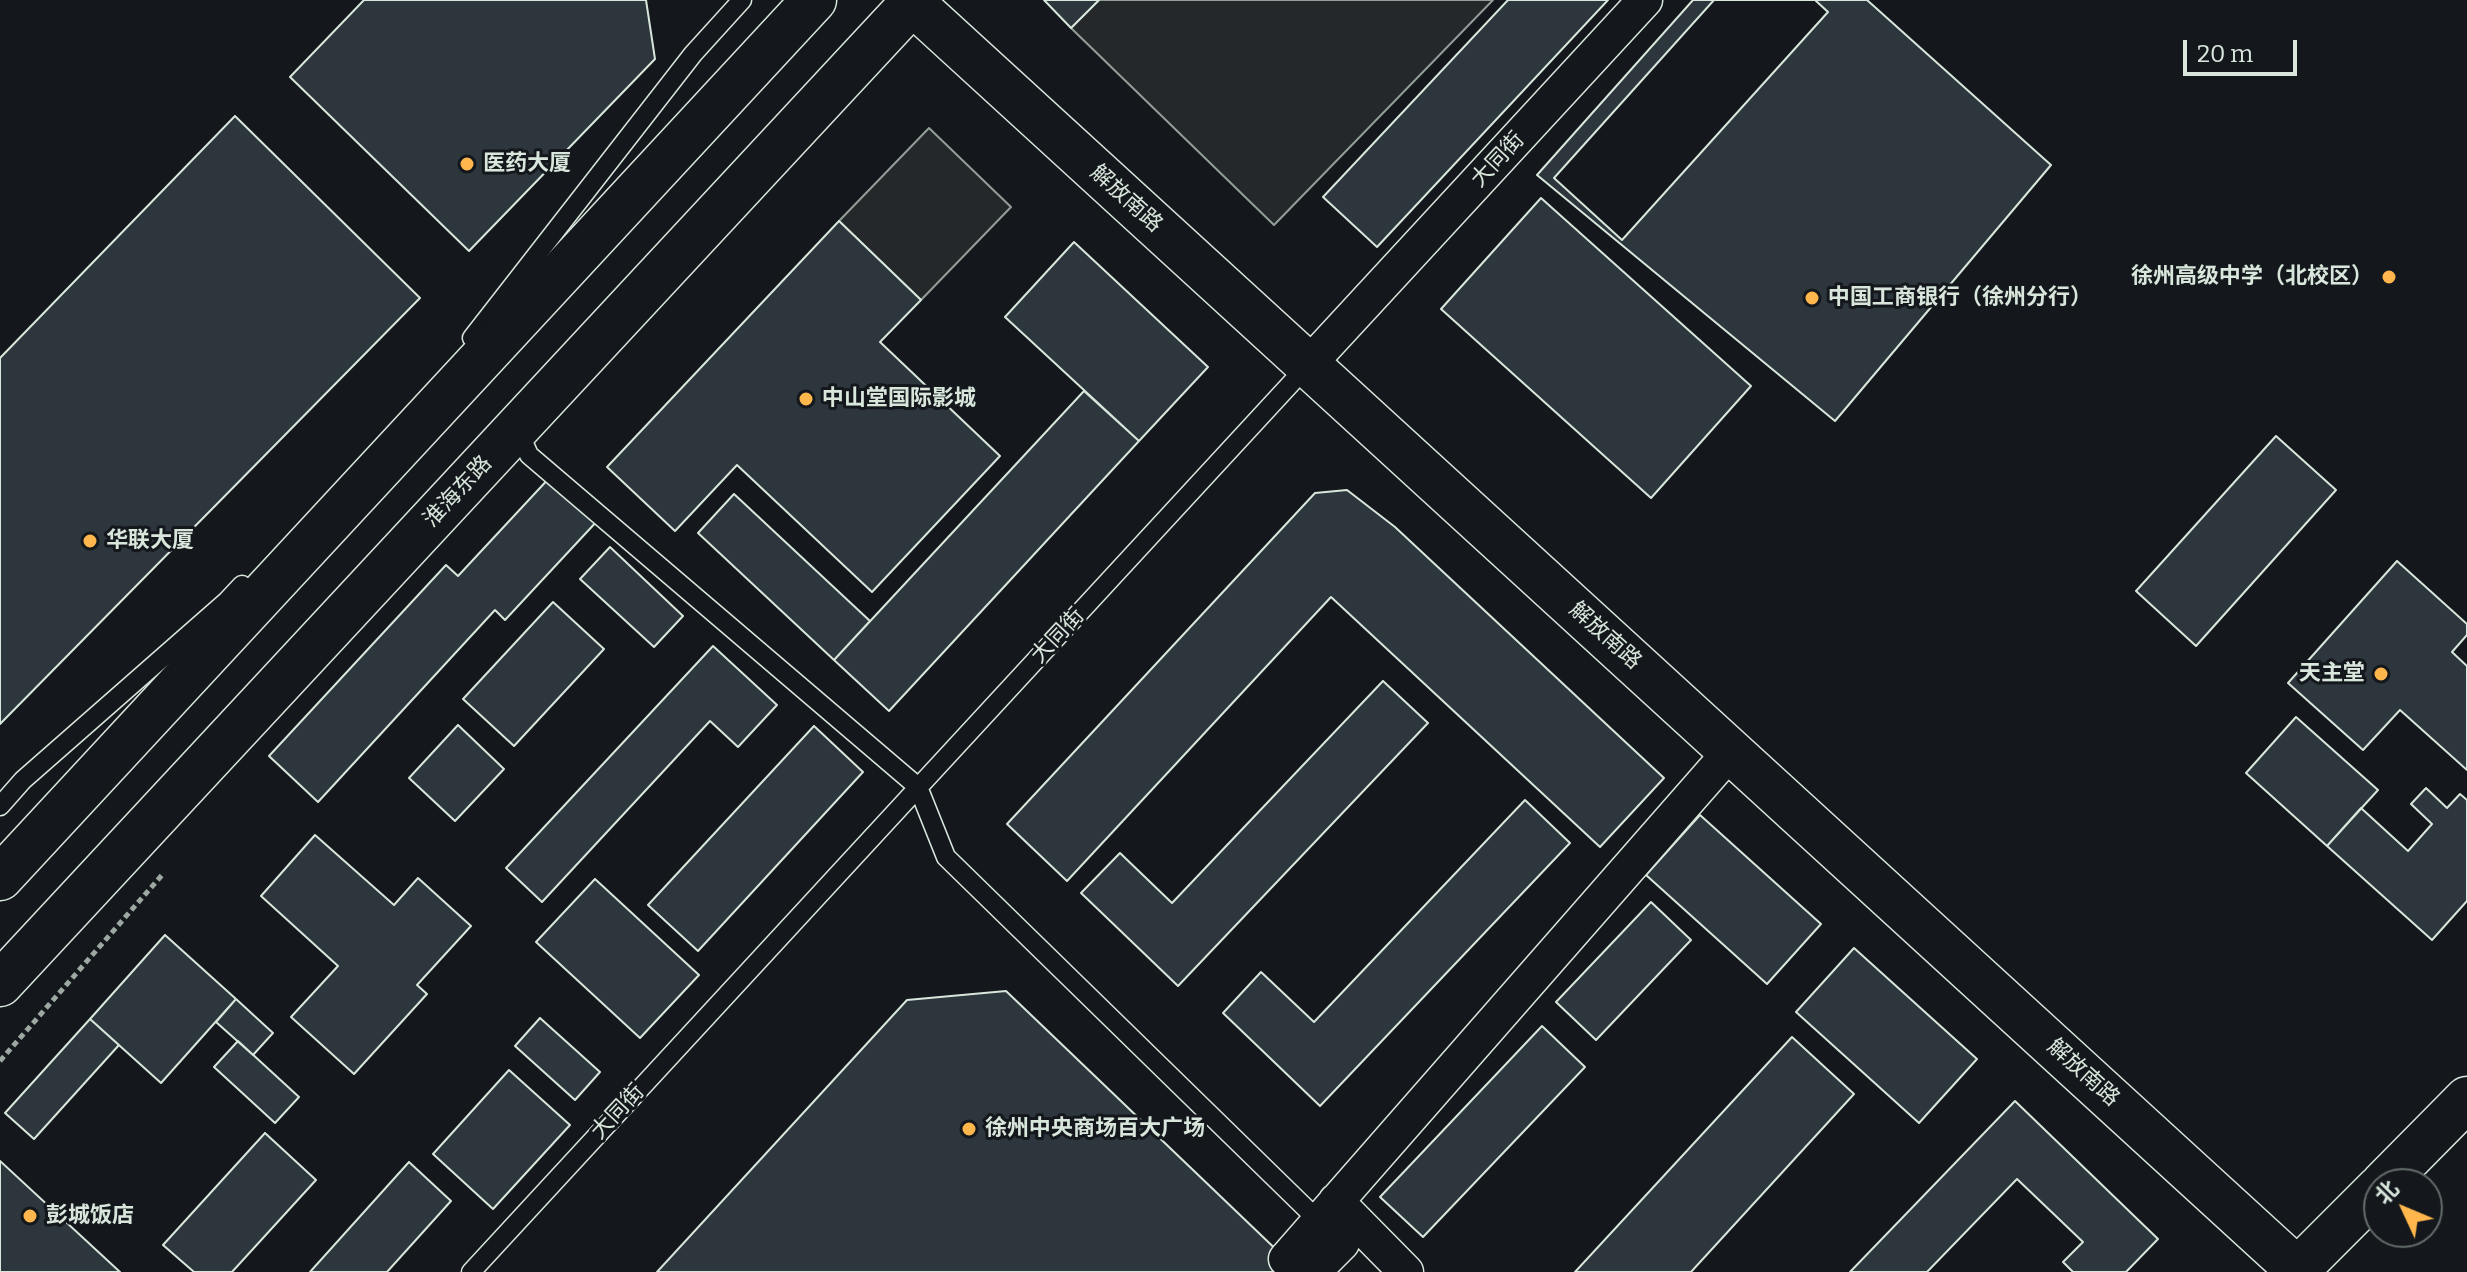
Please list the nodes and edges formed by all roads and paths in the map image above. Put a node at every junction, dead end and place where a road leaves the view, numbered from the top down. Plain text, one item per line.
1 (742, 0) edge
2 (814, 0) edge
3 (1645, 0) edge
4 (912, 1) edge
5 (461, 349) dead end
6 (1308, 365) junction
7 (517, 427) junction
8 (259, 567) dead end
9 (1731, 751) junction
10 (918, 787) junction
11 (0, 806) edge
12 (0, 878) edge
13 (0, 984) edge
14 (2467, 1099) edge
15 (2399, 1168) edge
16 (2363, 1204) edge
17 (1332, 1221) junction
18 (1299, 1265) edge
19 (2298, 1271) edge
20 (471, 1272) edge
21 (1406, 1272) edge

1 - 5 lane
2 - 12 main road
3 - 6 street, 大同街
4 - 6 main road, 解放南路
4 - 7 main road, 淮海东路
6 - 9 main road, 解放南路
6 - 10 lane, 大同街
7 - 10 lane
7 - 13 main road, 淮海东路
8 - 11 lane
9 - 17 street
9 - 19 main road, 解放南路
10 - 17 lane
10 - 20 lane, 大同街
14 - 15 main road
16 - 19 main road
17 - 18 street
17 - 21 street

